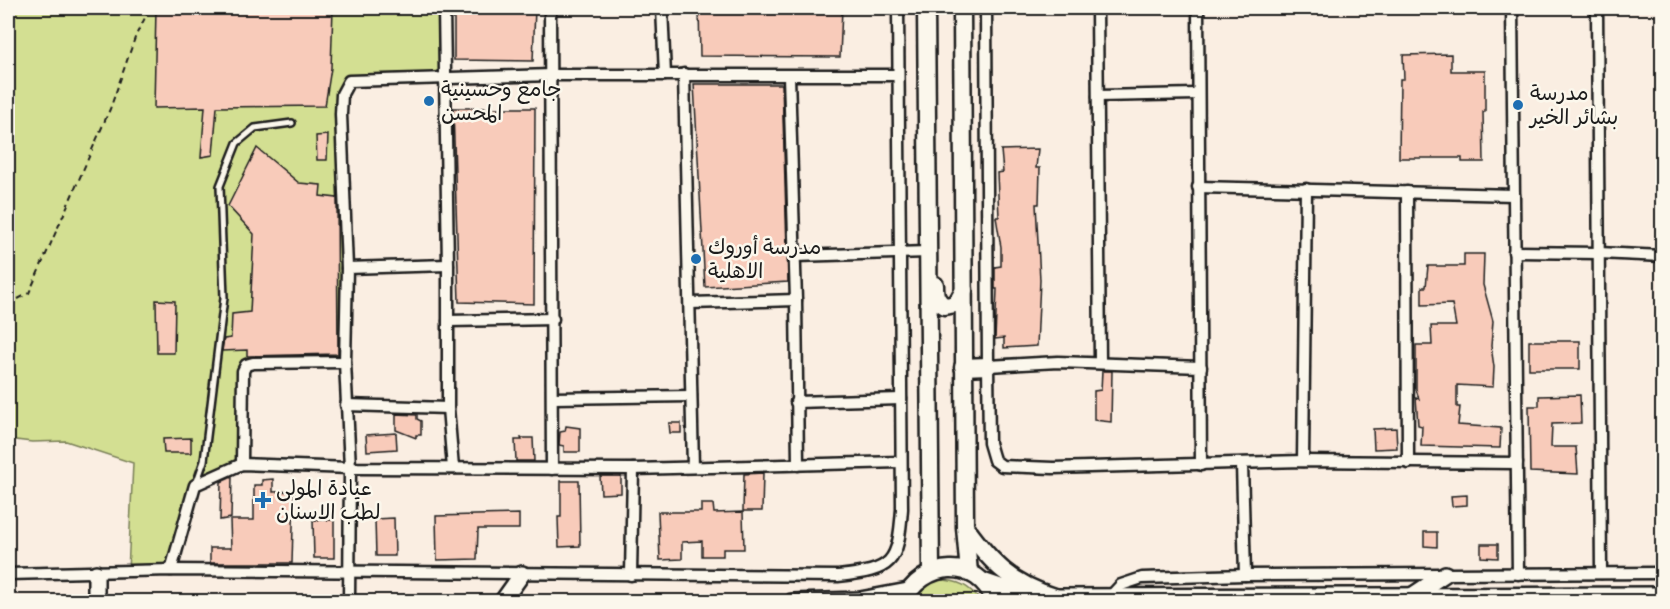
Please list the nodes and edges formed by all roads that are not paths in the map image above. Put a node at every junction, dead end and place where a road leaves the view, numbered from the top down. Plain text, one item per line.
1 (444, 8) edge
2 (550, 8) edge
3 (662, 8) edge
4 (898, 8) edge
5 (926, 8) edge
6 (962, 8) edge
7 (986, 8) edge
8 (1097, 8) edge
9 (1198, 8) edge
10 (1512, 8) edge
11 (1597, 8) edge
12 (684, 74) junction
13 (552, 75) junction
14 (664, 75) junction
15 (898, 75) junction
16 (789, 76) junction
17 (444, 77) junction
18 (1197, 94) junction
19 (1098, 96) junction
20 (292, 123) dead end
21 (1198, 187) junction
22 (1306, 189) junction
23 (1407, 192) junction
24 (1514, 195) junction
25 (928, 225) junction
26 (928, 252) junction
27 (1514, 252) junction
28 (899, 253) junction
29 (1599, 253) junction
30 (795, 256) junction
31 (1662, 256) edge
32 (448, 265) junction
33 (347, 268) junction
34 (964, 290) junction
35 (796, 300) junction
36 (690, 303) junction
37 (553, 320) junction
38 (448, 321) junction
39 (345, 362) junction
40 (1100, 363) junction
41 (988, 366) junction
42 (963, 367) junction
43 (1201, 367) junction
44 (691, 396) junction
45 (553, 398) junction
46 (901, 399) junction
47 (796, 402) junction
48 (346, 405) junction
49 (448, 408) junction
50 (1303, 461) junction
51 (901, 462) junction
52 (1408, 463) junction
53 (1517, 463) junction
54 (242, 464) junction
55 (1242, 464) junction
56 (798, 465) junction
57 (1201, 465) junction
58 (350, 468) junction
59 (453, 468) junction
60 (693, 468) junction
61 (552, 469) junction
62 (633, 469) junction
63 (195, 485) junction
64 (965, 527) junction
65 (171, 570) junction
66 (348, 572) junction
67 (931, 572) junction
68 (96, 573) junction
69 (1601, 573) junction
70 (1662, 573) edge
71 (8, 574) edge
72 (522, 574) junction
73 (1445, 574) junction
74 (1518, 574) junction
75 (632, 575) junction
76 (1245, 575) junction
77 (976, 577) junction
78 (1662, 595) edge
79 (906, 596) edge
80 (1055, 597) junction
81 (1410, 597) junction
82 (1109, 598) junction
83 (96, 602) edge
84 (349, 602) edge
85 (502, 602) edge
86 (792, 602) edge
87 (995, 602) edge

1 - 17 street
2 - 13 street
3 - 14 street
4 - 15 street
5 - 25 main road
6 - 34 main road
7 - 41 street
8 - 19 street
9 - 18 street
10 - 24 street
11 - 29 street
12 - 14 street
12 - 16 street
12 - 36 street
13 - 14 street
13 - 17 street
13 - 37 street
15 - 16 street
15 - 28 street
16 - 30 street
17 - 32 street
17 - 33 street
18 - 19 street
18 - 21 street
19 - 40 street
20 - 63 lane
21 - 22 street
21 - 43 street
22 - 23 street
22 - 50 street
23 - 24 street
23 - 52 street
24 - 27 street
25 - 26 main road
25 - 34 main road
26 - 28 street
26 - 67 main road
27 - 29 street
27 - 53 street
28 - 30 street
28 - 46 street
29 - 31 street
29 - 69 street
30 - 35 street
32 - 33 street
32 - 38 street
33 - 39 street
34 - 42 main road
35 - 36 street
35 - 47 street
36 - 44 street
37 - 38 street
37 - 45 street
38 - 49 street
39 - 48 street
39 - 54 street
40 - 41 street
40 - 43 street
41 - 42 main road
41 - 57 street
42 - 64 main road
43 - 57 street
44 - 45 street
44 - 60 street
45 - 61 street
46 - 47 street
46 - 51 street
47 - 56 street
48 - 49 street
48 - 58 street
49 - 59 street
50 - 52 street
50 - 55 street
51 - 56 street
51 - 75 street
52 - 53 street
53 - 74 street
54 - 58 street
54 - 63 street
55 - 57 street
55 - 76 street
56 - 60 street
58 - 59 street
58 - 66 street
59 - 61 street
60 - 62 street
61 - 62 street
62 - 75 street
63 - 65 street
64 - 77 main road
64 - 80 main road
65 - 66 street
65 - 68 street
66 - 72 street
66 - 84 street
67 - 77 main road
67 - 79 main road
68 - 71 street
68 - 83 main road
69 - 70 street
69 - 74 street
72 - 75 street
72 - 85 main road
73 - 74 street
73 - 76 street
73 - 81 main road
76 - 82 street
77 - 80 main road
77 - 87 main road
78 - 81 main road
79 - 86 main road
80 - 82 main road
81 - 82 main road

